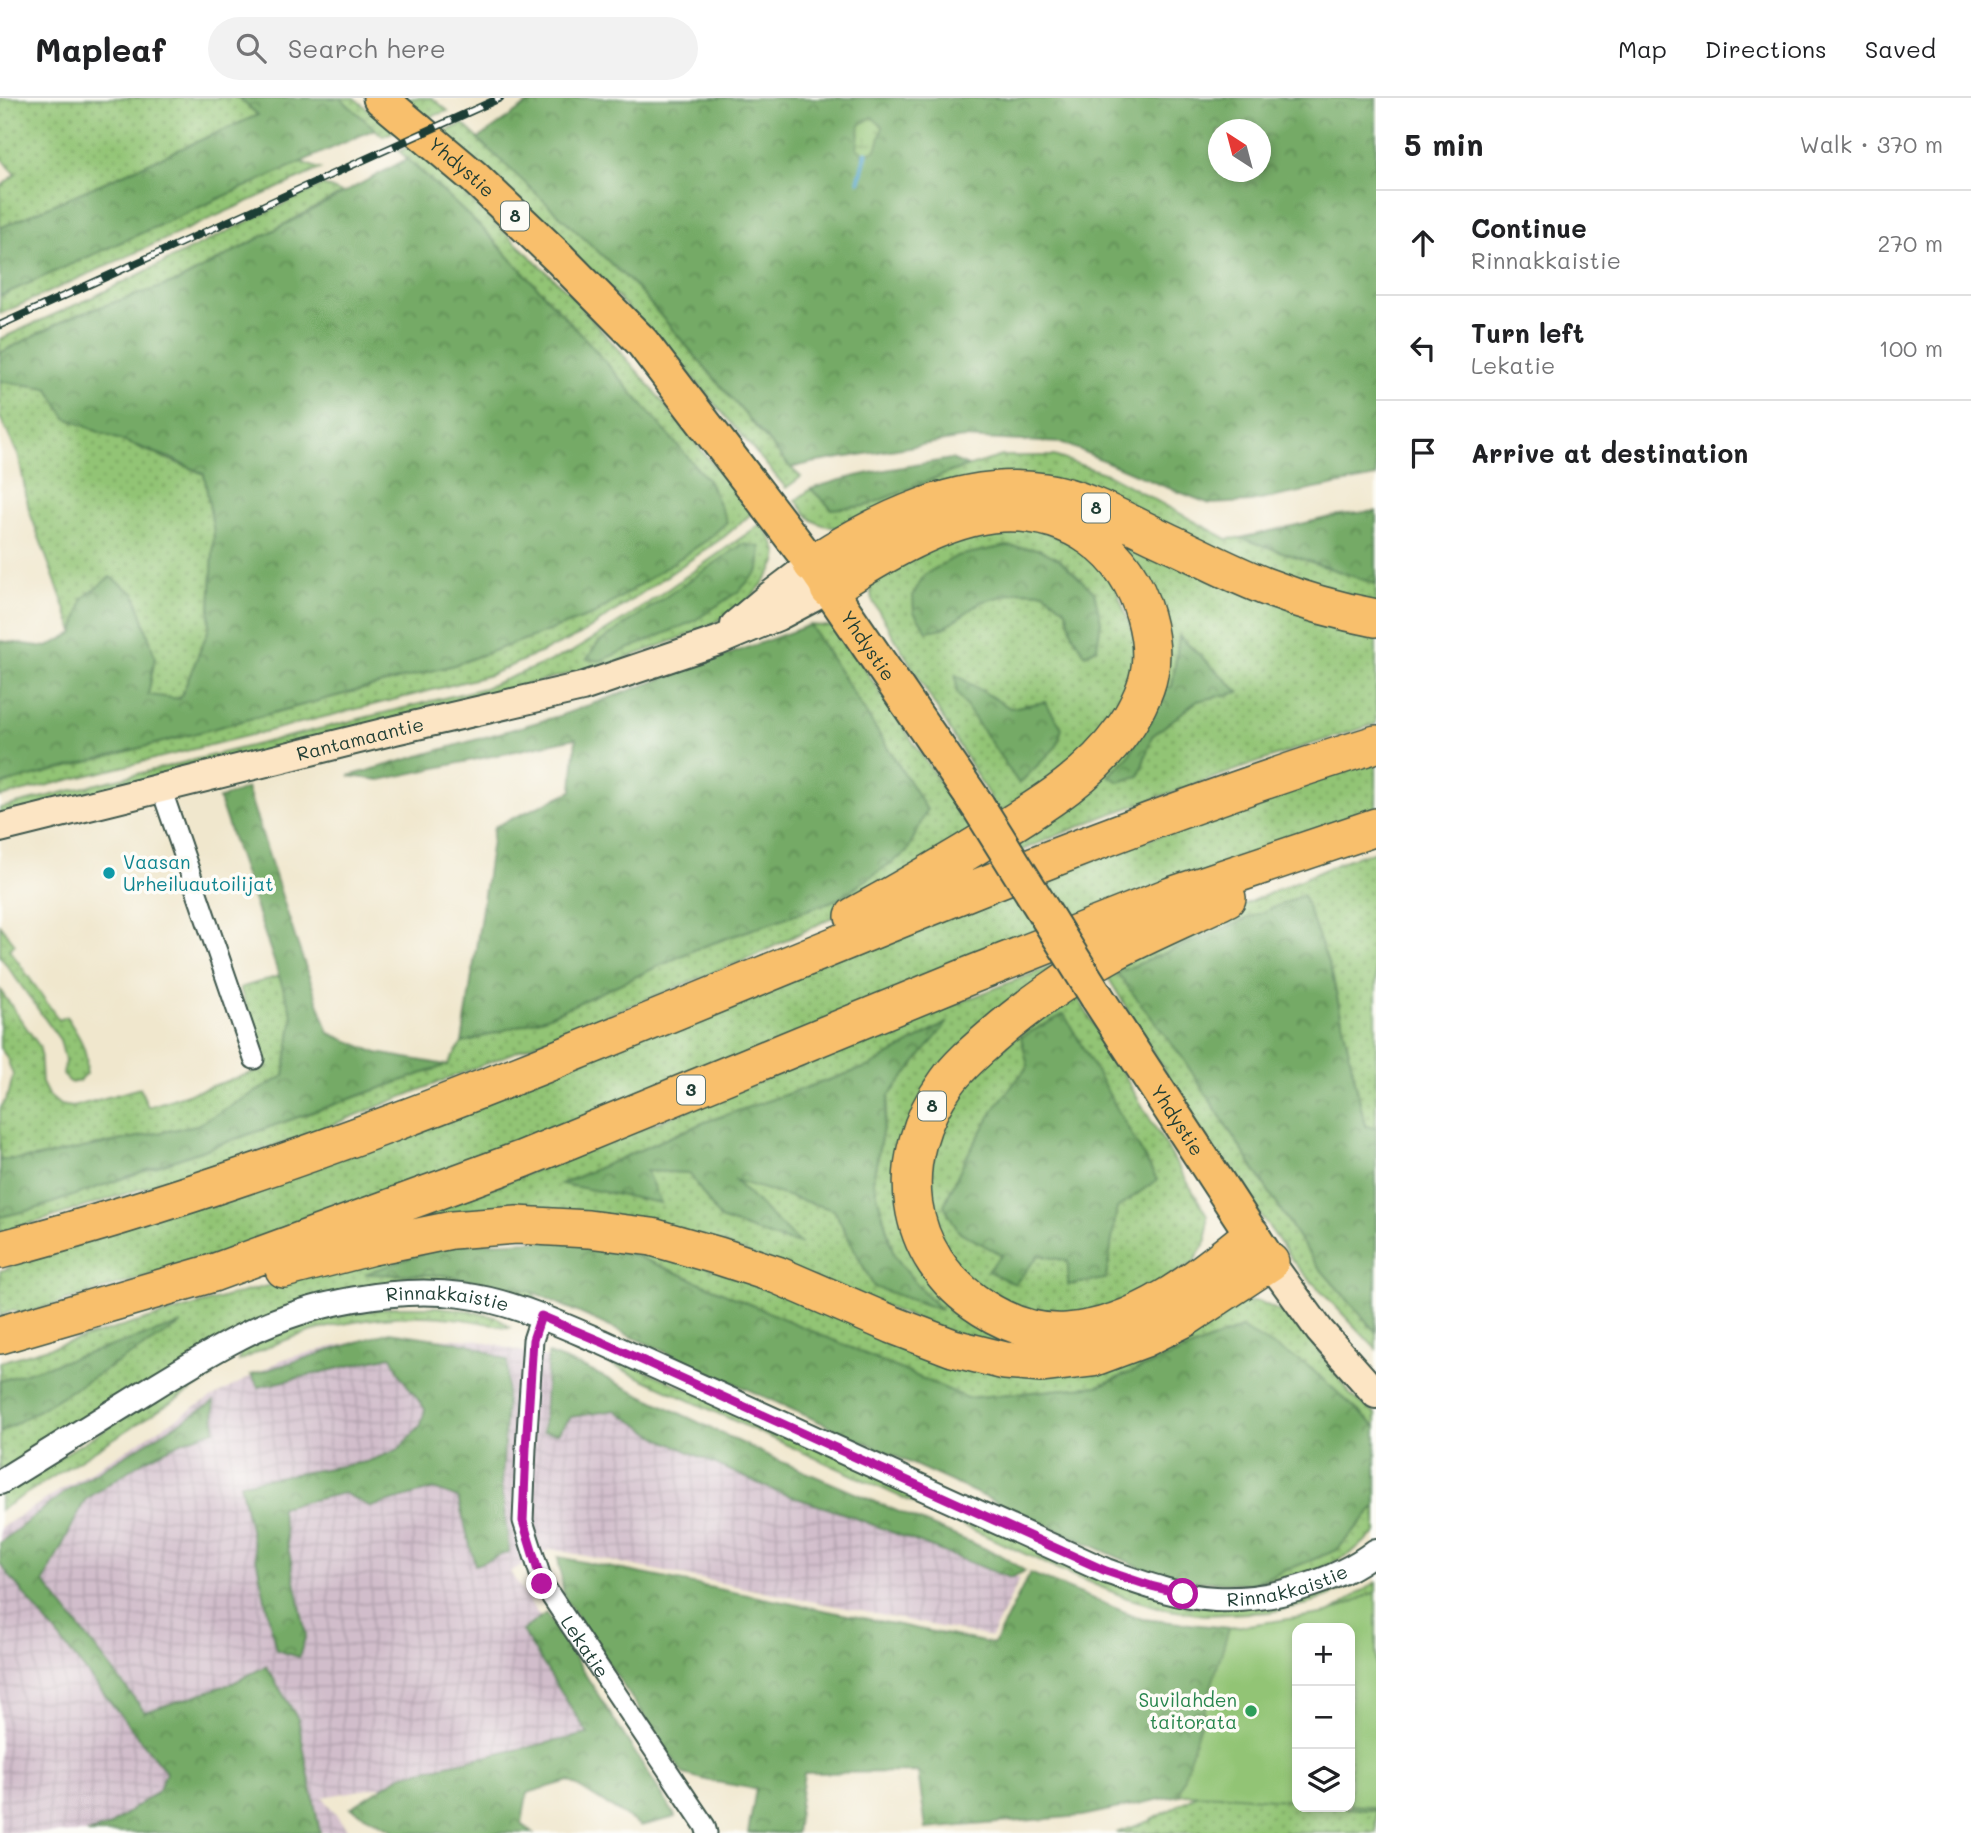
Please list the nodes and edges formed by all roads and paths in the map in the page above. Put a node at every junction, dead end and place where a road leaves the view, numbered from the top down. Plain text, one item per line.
1 (380, 98) edge
2 (821, 576) junction
3 (1376, 618) edge
4 (1376, 744) edge
5 (161, 788) junction
6 (1376, 827) edge
7 (0, 828) edge
8 (784, 966) junction
9 (254, 1059) dead end
10 (1261, 1248) junction
11 (0, 1250) edge
12 (213, 1273) junction
13 (541, 1316) junction
14 (0, 1335) edge
15 (1376, 1364) edge
16 (1376, 1394) edge
17 (0, 1482) edge
18 (1376, 1550) edge
19 (707, 1833) edge

1 - 2 highway, Yhdystie / 8
2 - 3 highway, 8
2 - 5 main road, Rantamaantie
2 - 8 highway
2 - 10 highway, Yhdystie / 8, bridge
4 - 8 highway
5 - 7 main road, Rantamaantie
5 - 9 street
6 - 10 highway, 8
6 - 12 highway, 3
8 - 11 highway
10 - 12 highway
10 - 15 main road
10 - 16 main road
12 - 14 highway, 3
13 - 17 street, Rinnakkaistie
13 - 18 street, Rinnakkaistie
13 - 19 street, Lekatie

